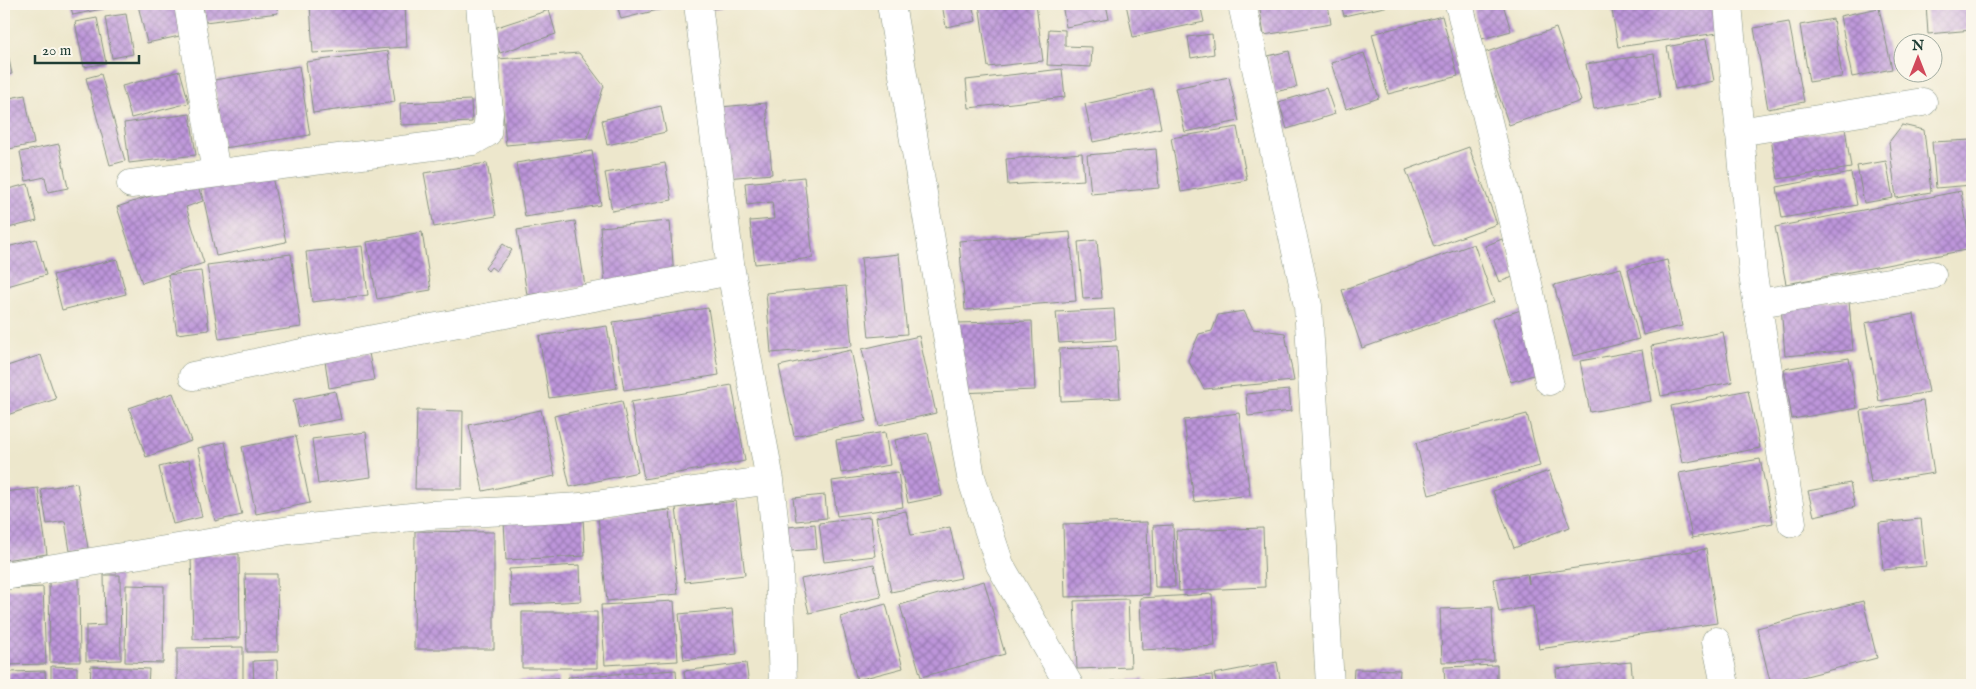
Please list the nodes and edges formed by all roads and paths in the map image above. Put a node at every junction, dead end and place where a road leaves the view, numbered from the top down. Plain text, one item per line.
1 (188, 4) edge
2 (480, 4) edge
3 (698, 4) edge
4 (891, 4) edge
5 (1242, 4) edge
6 (1459, 4) edge
7 (1728, 4) edge
8 (1923, 102) dead end
9 (1739, 132) junction
10 (216, 173) junction
11 (132, 184) dead end
12 (731, 271) junction
13 (1932, 275) dead end
14 (1759, 303) junction
15 (193, 376) dead end
16 (1549, 381) dead end
17 (770, 480) junction
18 (1792, 523) dead end
19 (4, 576) edge
20 (1716, 641) dead end
21 (783, 685) edge
22 (1069, 685) edge
23 (1330, 685) edge
24 (1725, 685) edge

1 - 10 street
2 - 10 street
3 - 12 street
4 - 22 street
5 - 23 street
6 - 16 street
7 - 9 street
8 - 9 street
9 - 14 street
10 - 11 street
12 - 15 street
12 - 17 street
13 - 14 street
14 - 18 street
17 - 19 street
17 - 21 street
20 - 24 street

